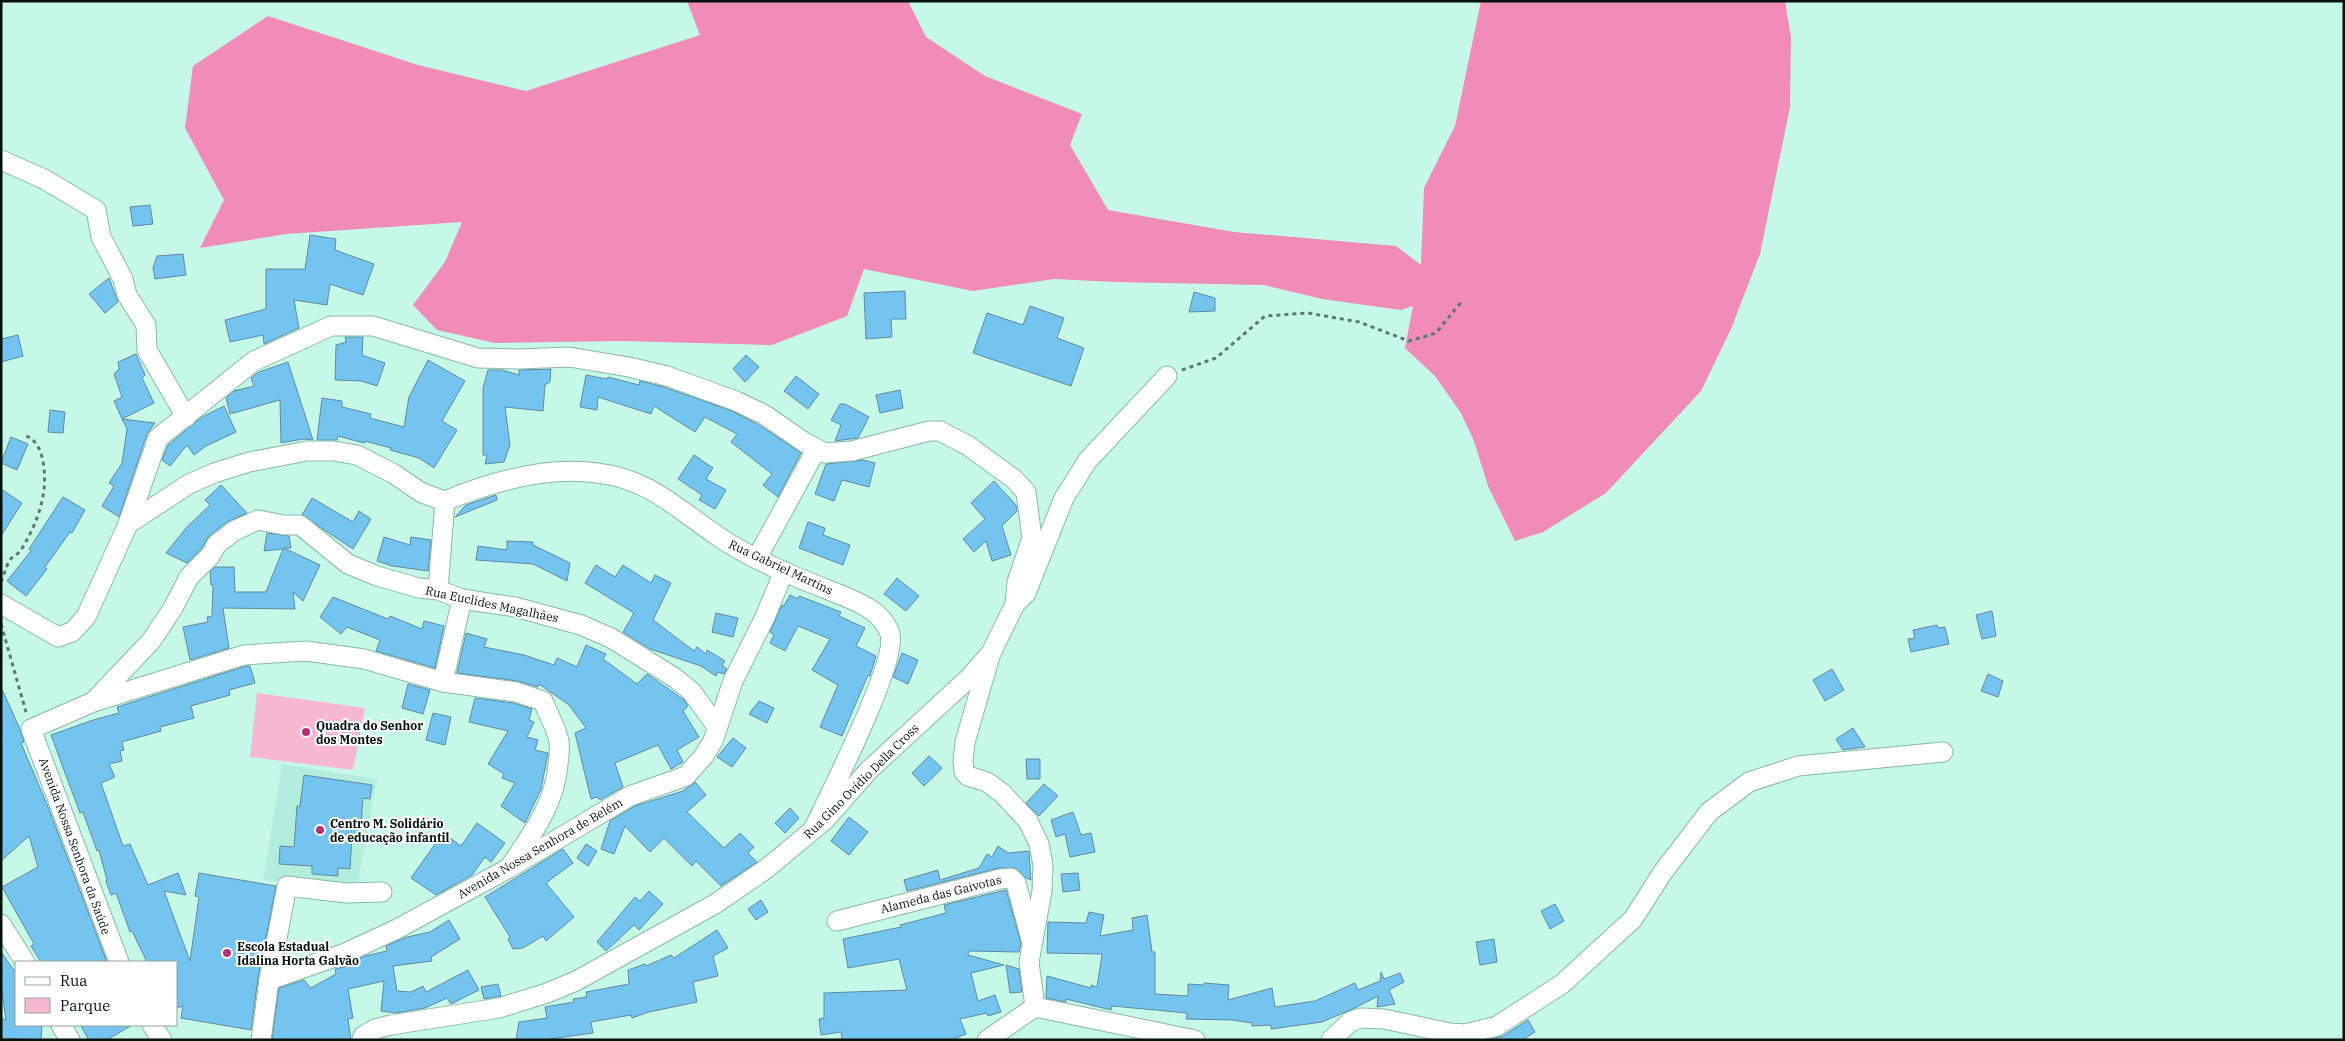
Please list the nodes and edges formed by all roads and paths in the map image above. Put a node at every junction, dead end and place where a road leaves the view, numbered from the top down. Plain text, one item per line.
1 (1, 160) edge
2 (1462, 302) dead end
3 (1167, 376) joint
4 (186, 417) junction
5 (24, 435) dead end
6 (816, 450) junction
7 (445, 501) junction
8 (128, 524) junction
9 (757, 558) junction
10 (784, 571) junction
11 (1, 582) edge
12 (438, 590) junction
13 (462, 599) junction
14 (1, 604) edge
15 (1015, 604) junction
16 (1, 624) edge
17 (991, 653) junction
18 (443, 682) junction
19 (93, 702) junction
20 (717, 727) junction
21 (31, 729) junction
22 (1943, 752) dead end
23 (813, 830) junction
24 (509, 868) junction
25 (382, 892) dead end
26 (837, 922) dead end
27 (1, 924) edge
28 (1032, 940) junction
29 (24, 961) edge
30 (119, 961) edge
31 (269, 980) junction
32 (1035, 1007) junction
33 (62, 1026) edge
34 (153, 1026) edge
35 (70, 1040) edge
36 (162, 1040) edge
37 (261, 1040) edge
38 (362, 1040) edge
39 (987, 1040) edge
40 (1195, 1040) edge
41 (1331, 1040) edge

1 - 4 street
2 - 3 path
3 - 15 street, Rua Gino Ovídio Della Cross
4 - 6 street
4 - 8 street
5 - 11 path
6 - 9 street
6 - 15 street
7 - 8 street
7 - 9 street, Rua Gabriel Martins
7 - 12 street
8 - 14 street
9 - 10 street, Rua Gabriel Martins
10 - 20 street, Avenida Nossa Senhora de Belém
10 - 23 street, Rua Gabriel Martins
12 - 13 street, Rua Euclides Magalhães
12 - 19 street, Rua Euclides Magalhães
13 - 18 street
13 - 20 street, Rua Euclides Magalhães
15 - 17 street, Rua Gino Ovídio Della Cross
16 - 21 path
17 - 23 street, Rua Gino Ovídio Della Cross
17 - 28 street
18 - 19 street
18 - 24 street
19 - 21 street
20 - 24 street, Avenida Nossa Senhora de Belém
21 - 30 street, Avenida Nossa Senhora da Saúde
22 - 41 street
23 - 38 street, Rua Gino Ovídio Della Cross
24 - 31 street, Avenida Nossa Senhora de Belém
25 - 31 street
26 - 28 street, Alameda das Gaivotas
27 - 29 street
28 - 32 street
31 - 37 street
32 - 39 street
32 - 40 street
33 - 35 street
34 - 36 street

